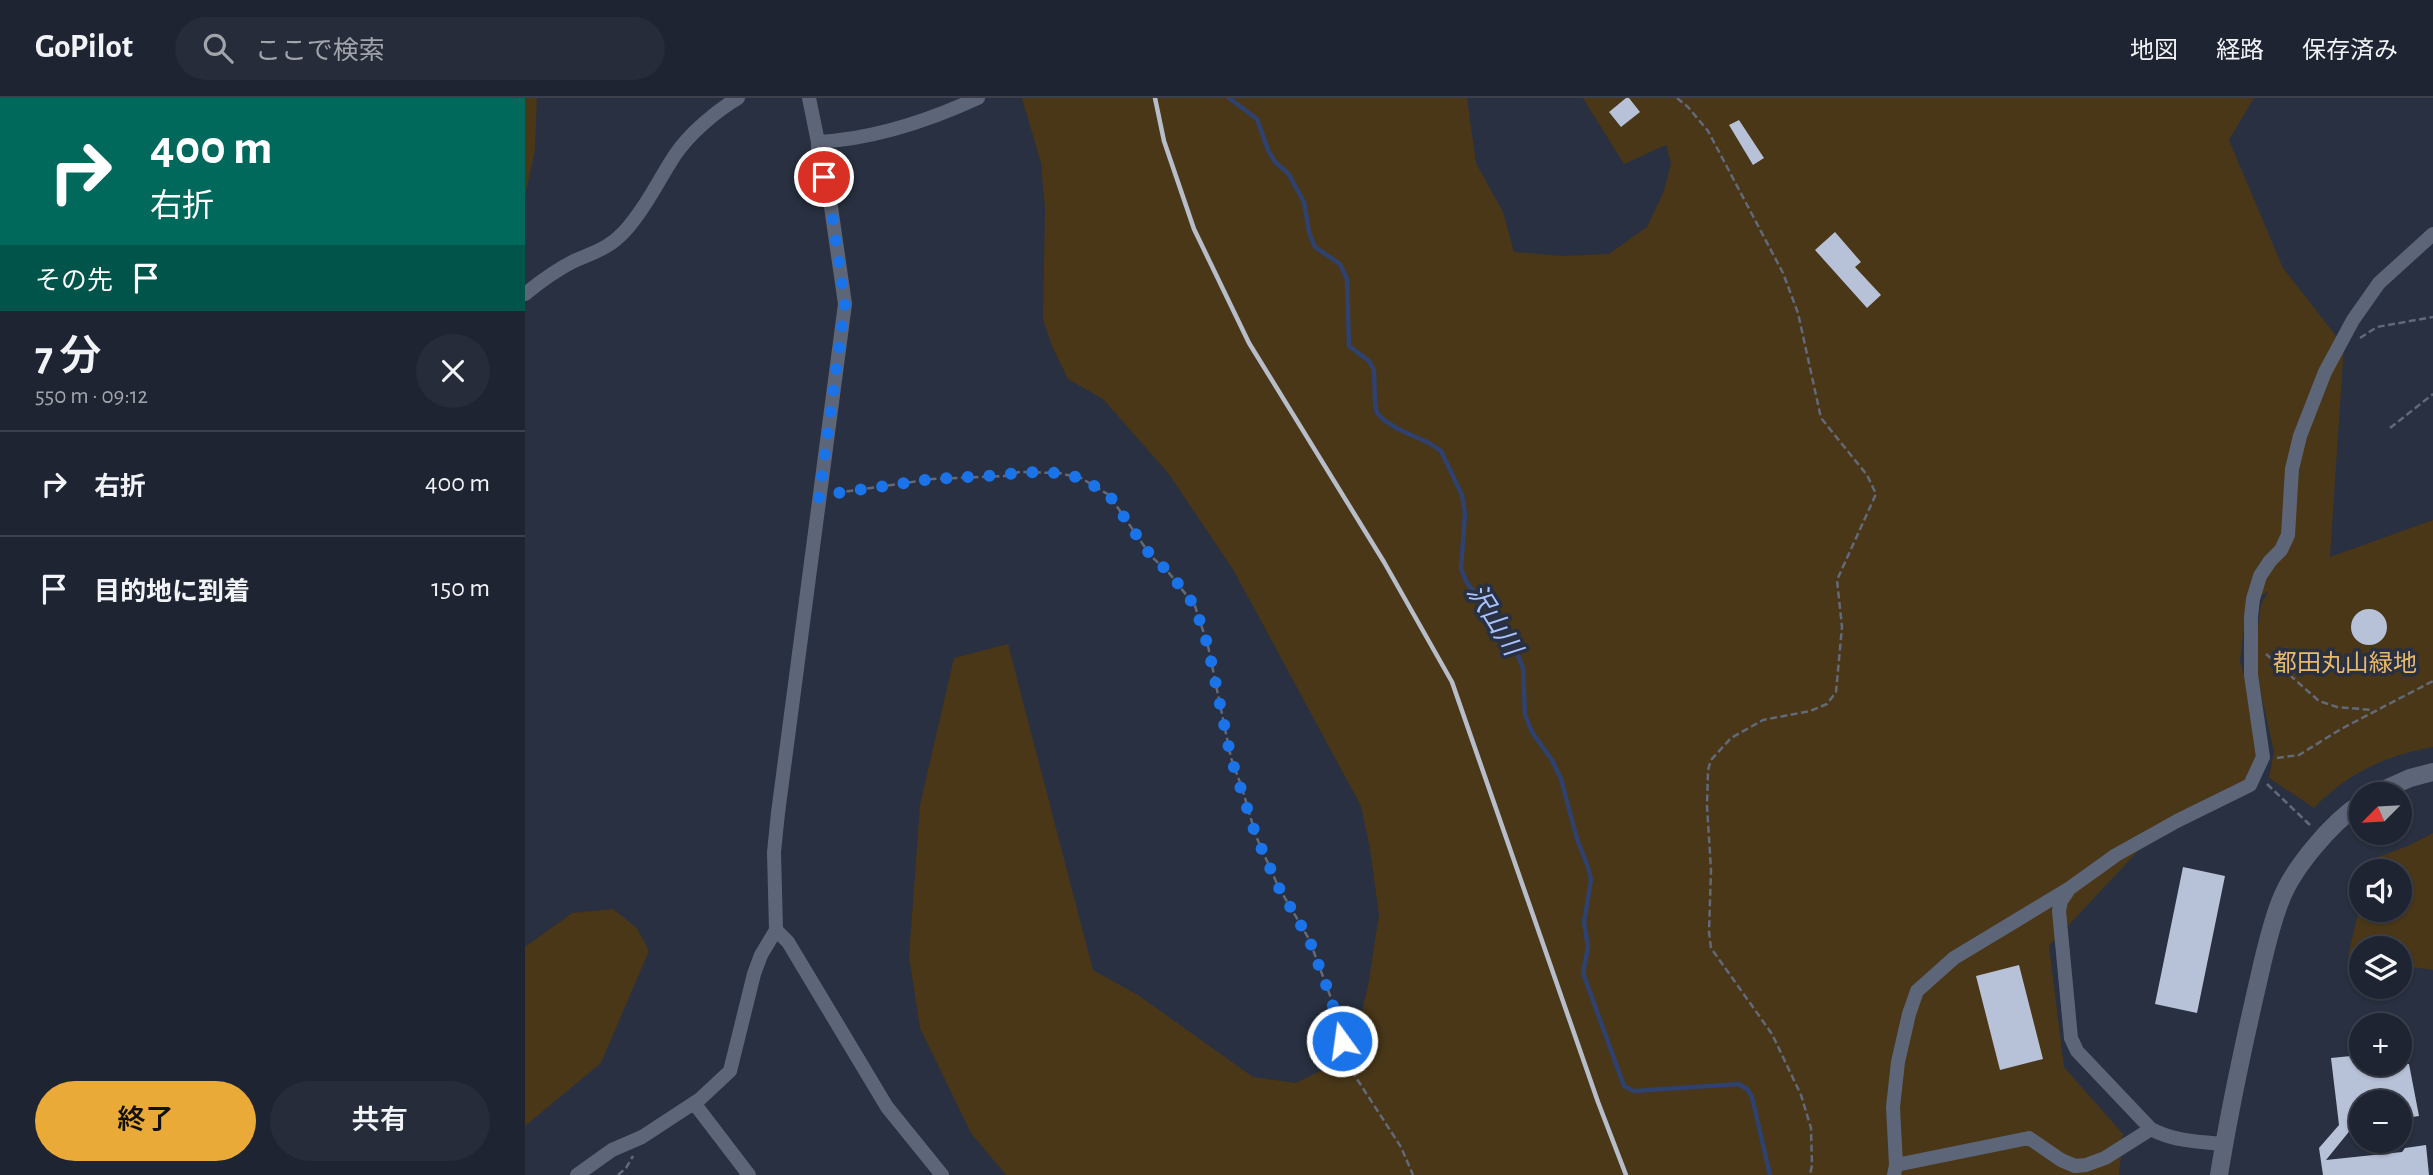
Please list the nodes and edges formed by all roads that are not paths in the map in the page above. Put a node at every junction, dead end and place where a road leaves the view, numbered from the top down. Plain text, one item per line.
1 (738, 98) edge
2 (809, 98) edge
3 (978, 98) edge
4 (818, 142) junction
5 (2433, 234) edge
6 (525, 294) edge
7 (2433, 772) edge
8 (2401, 782) edge
9 (2349, 811) edge
10 (2070, 888) junction
11 (776, 930) junction
12 (694, 1103) junction
13 (2151, 1129) junction
14 (2224, 1144) junction
15 (1895, 1170) edge
16 (577, 1175) edge
17 (748, 1175) edge
18 (942, 1175) edge
19 (2219, 1175) edge

1 - 6 street
2 - 4 street
3 - 4 street
4 - 11 street
5 - 10 street
7 - 8 street
9 - 14 street
10 - 13 street
10 - 15 street
11 - 12 street
11 - 18 street
12 - 16 street
12 - 17 street
13 - 14 street
13 - 15 street
14 - 19 street

